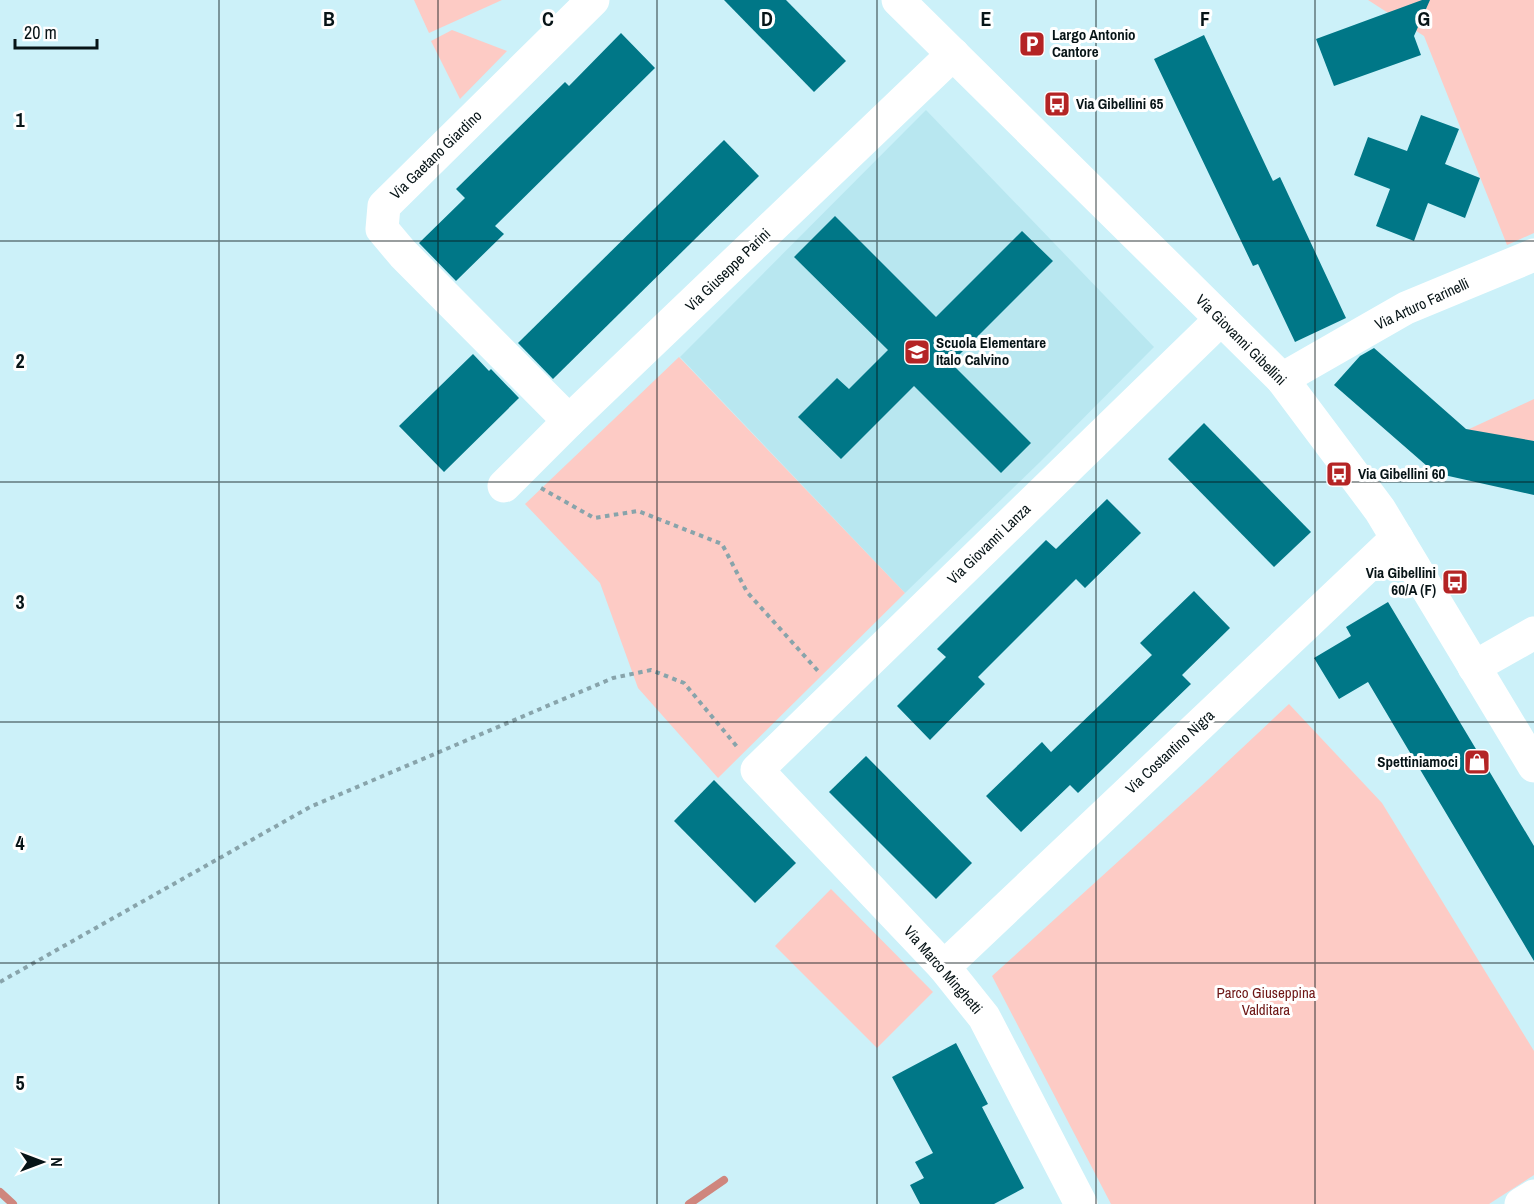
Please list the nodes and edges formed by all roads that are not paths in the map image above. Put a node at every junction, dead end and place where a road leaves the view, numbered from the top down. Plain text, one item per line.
1 (593, 0) edge
2 (898, 0) edge
3 (953, 54) junction
4 (1534, 255) edge
5 (1221, 319) junction
6 (1282, 379) junction
7 (569, 421) junction
8 (504, 486) dead end
9 (1397, 538) junction
10 (1534, 633) edge
11 (1474, 667) junction
12 (1534, 766) edge
13 (757, 770) joint
14 (944, 967) junction
15 (1534, 1196) edge
16 (1081, 1204) edge
17 (1521, 1204) edge

1 - 7 street, Via Gaetano Giardino
2 - 3 street, Via Giovanni Gibellini
3 - 5 street, Via Giovanni Gibellini
3 - 7 street, Via Giuseppe Parini
4 - 6 street, Via Arturo Farinelli
5 - 6 street, Via Giovanni Gibellini
5 - 13 street, Via Giovanni Lanza
6 - 9 street, Via Giovanni Gibellini
7 - 8 street, Via Giuseppe Parini
9 - 11 street, Via Giovanni Gibellini
9 - 14 street, Via Costantino Nigra
10 - 11 street
11 - 12 street, Via Giovanni Gibellini
13 - 14 street, Via Marco Minghetti
14 - 16 street, Via Marco Minghetti
15 - 17 street

